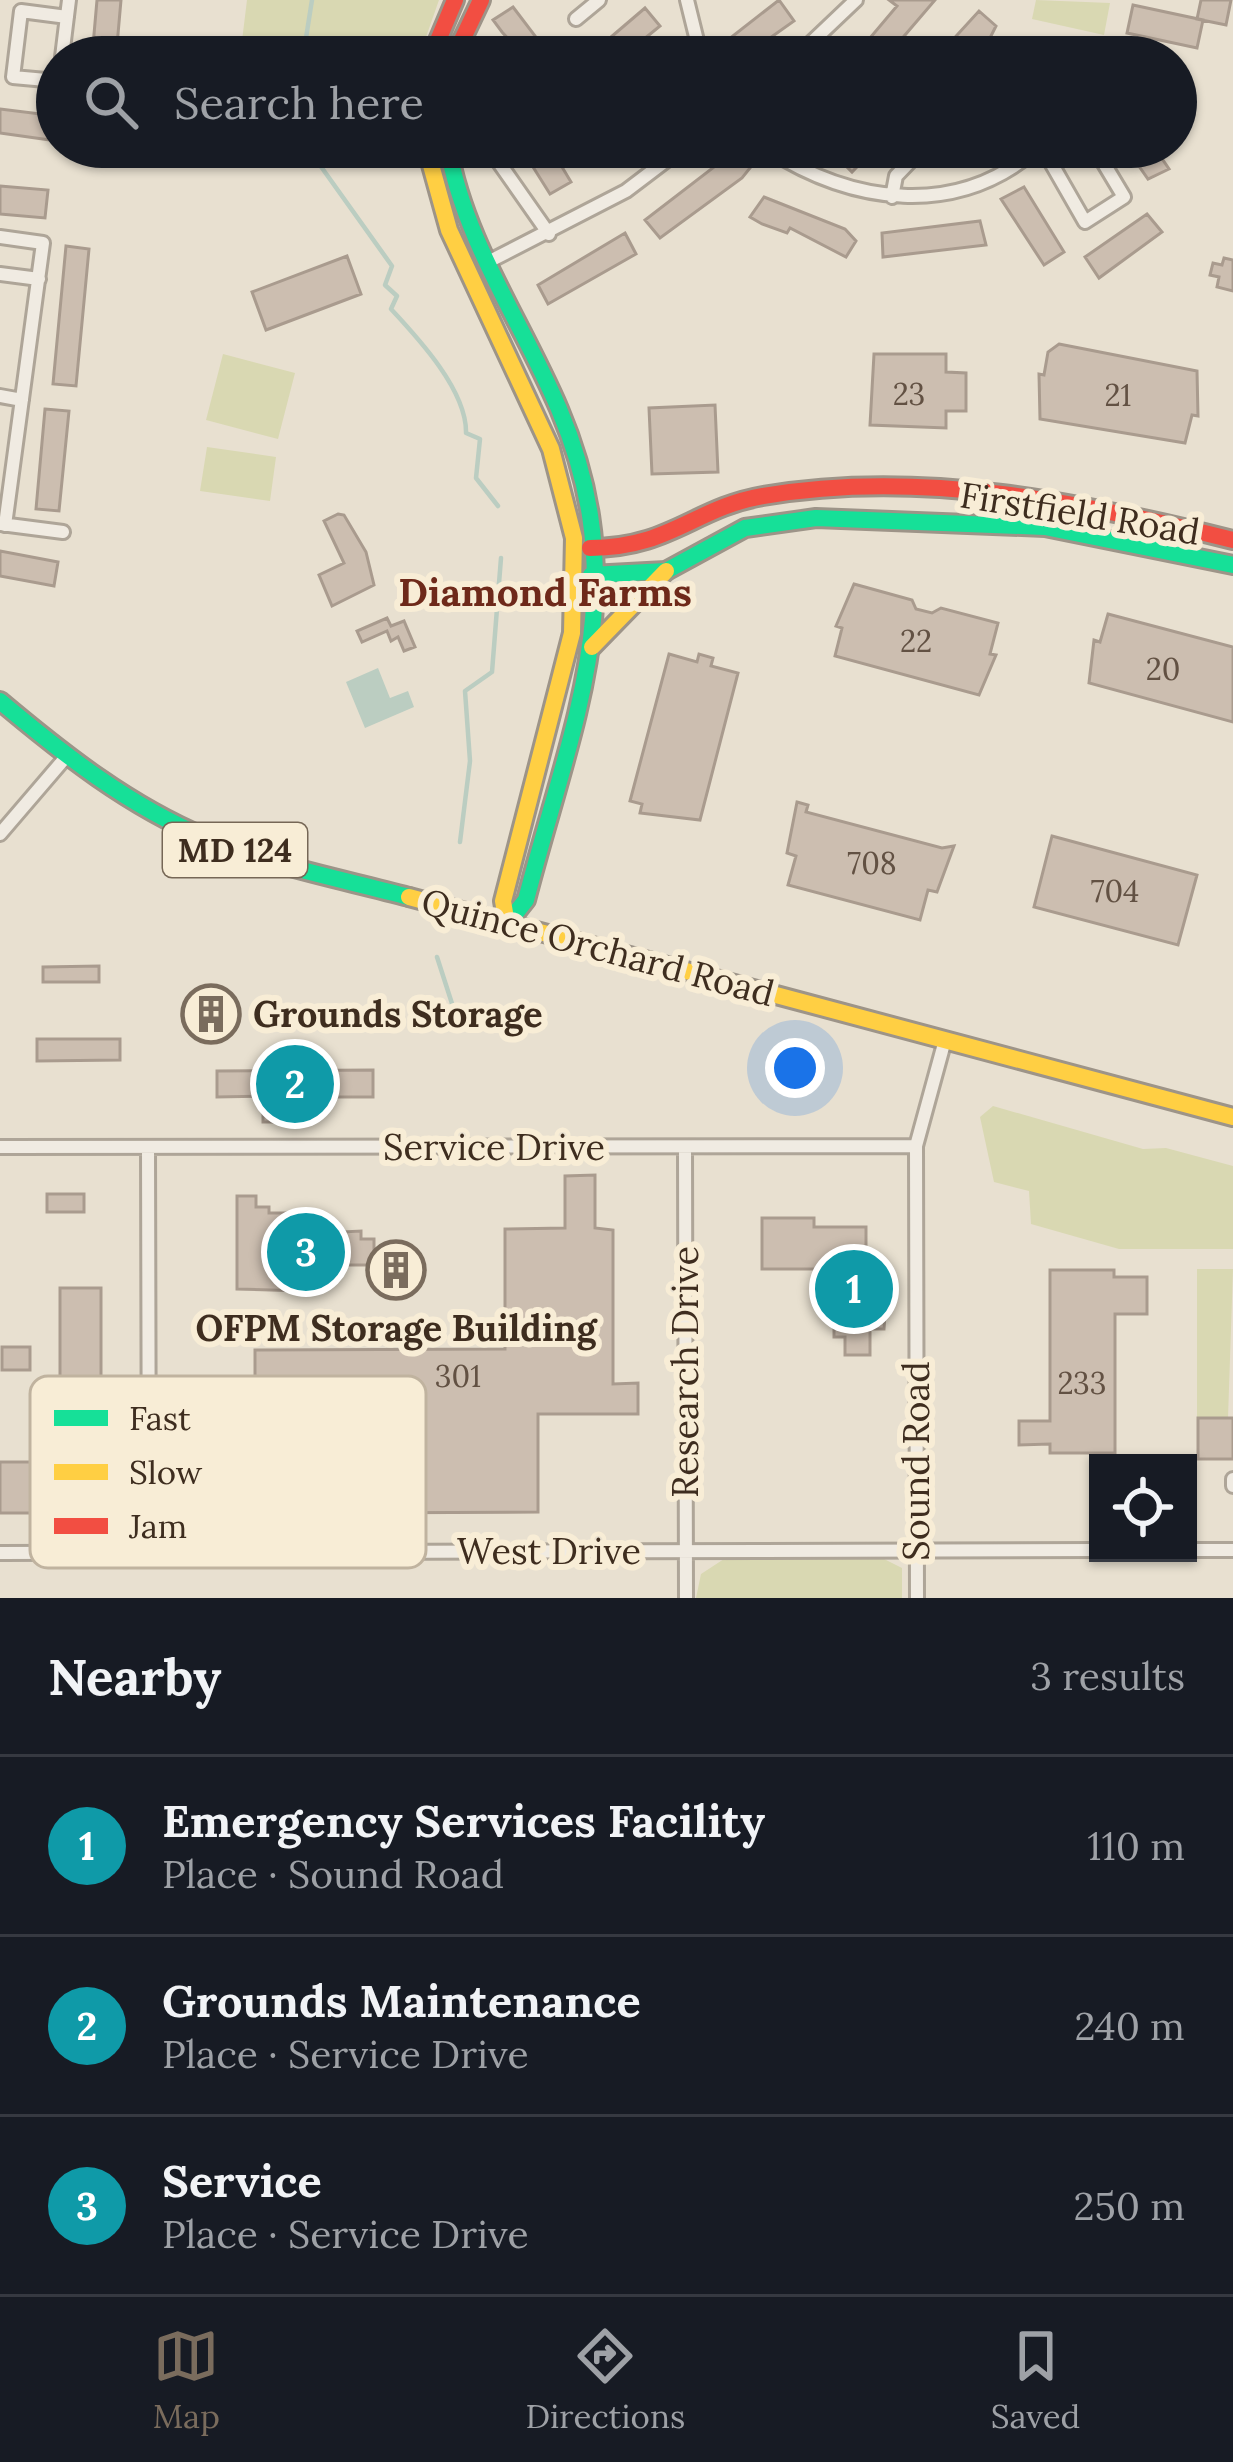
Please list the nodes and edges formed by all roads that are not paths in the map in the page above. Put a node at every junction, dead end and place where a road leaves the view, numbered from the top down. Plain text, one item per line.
1 (69, 0) edge
2 (455, 0) edge
3 (481, 0) edge
4 (599, 0) edge
5 (687, 0) edge
6 (856, 0) edge
7 (67, 17) junction
8 (576, 19) dead end
9 (65, 36) edge
10 (440, 36) edge
11 (464, 36) edge
12 (696, 36) edge
13 (818, 36) edge
14 (36, 80) edge
15 (430, 168) edge
16 (453, 168) edge
17 (503, 168) edge
18 (656, 168) edge
19 (803, 168) edge
20 (904, 168) edge
21 (1002, 168) edge
22 (1053, 168) edge
23 (1107, 168) edge
24 (892, 197) junction
25 (549, 234) junction
26 (0, 237) edge
27 (488, 262) junction
28 (0, 274) edge
29 (39, 279) junction
30 (0, 396) edge
31 (22, 400) junction
32 (3, 524) edge
33 (62, 532) dead end
34 (1233, 540) edge
35 (599, 548) junction
36 (577, 549) junction
37 (1233, 565) edge
38 (666, 571) junction
39 (601, 574) junction
40 (579, 576) junction
41 (591, 647) junction
42 (0, 701) edge
43 (65, 757) junction
44 (0, 834) edge
45 (506, 924) junction
46 (945, 1040) junction
47 (1233, 1117) edge
48 (916, 1146) junction
49 (148, 1147) junction
50 (685, 1147) junction
51 (0, 1148) edge
52 (149, 1376) edge
53 (917, 1550) junction
54 (1089, 1550) edge
55 (1197, 1550) edge
56 (1233, 1550) edge
57 (426, 1551) edge
58 (686, 1551) junction
59 (0, 1553) edge
60 (30, 1553) edge
61 (686, 1598) edge
62 (917, 1598) edge

1 - 7 street
2 - 10 street
3 - 11 street
4 - 8 street
5 - 12 street
6 - 13 street
7 - 9 street
7 - 14 street
15 - 36 street
16 - 27 street
17 - 25 street
18 - 25 street
19 - 24 street
20 - 24 street
21 - 24 street
22 - 23 street
25 - 27 street
26 - 29 street
27 - 35 street
28 - 29 street
29 - 31 street
30 - 31 street
31 - 32 street
32 - 33 street
34 - 35 street, Firstfield Road
35 - 36 street, Firstfield Road
35 - 39 street
36 - 40 street
37 - 38 street, Firstfield Road
38 - 39 street, Firstfield Road
38 - 41 street
39 - 40 street, Firstfield Road
39 - 41 street
40 - 45 street
41 - 45 street
42 - 43 street, Quince Orchard Road / MD 124
43 - 44 street
43 - 45 street, Quince Orchard Road / MD 124
45 - 46 street, Quince Orchard Road / MD 124
46 - 47 street, Quince Orchard Road / MD 124
46 - 48 street, Sound Road
48 - 50 street, Service Drive
48 - 53 street, Sound Road
49 - 50 street, Service Drive
49 - 51 street, Service Drive
49 - 52 street
50 - 58 street, Research Drive
53 - 54 street, West Drive
53 - 58 street, West Drive
53 - 62 street, Sound Road
55 - 56 street
57 - 58 street, West Drive
58 - 61 street, Research Drive
59 - 60 street, West Drive

